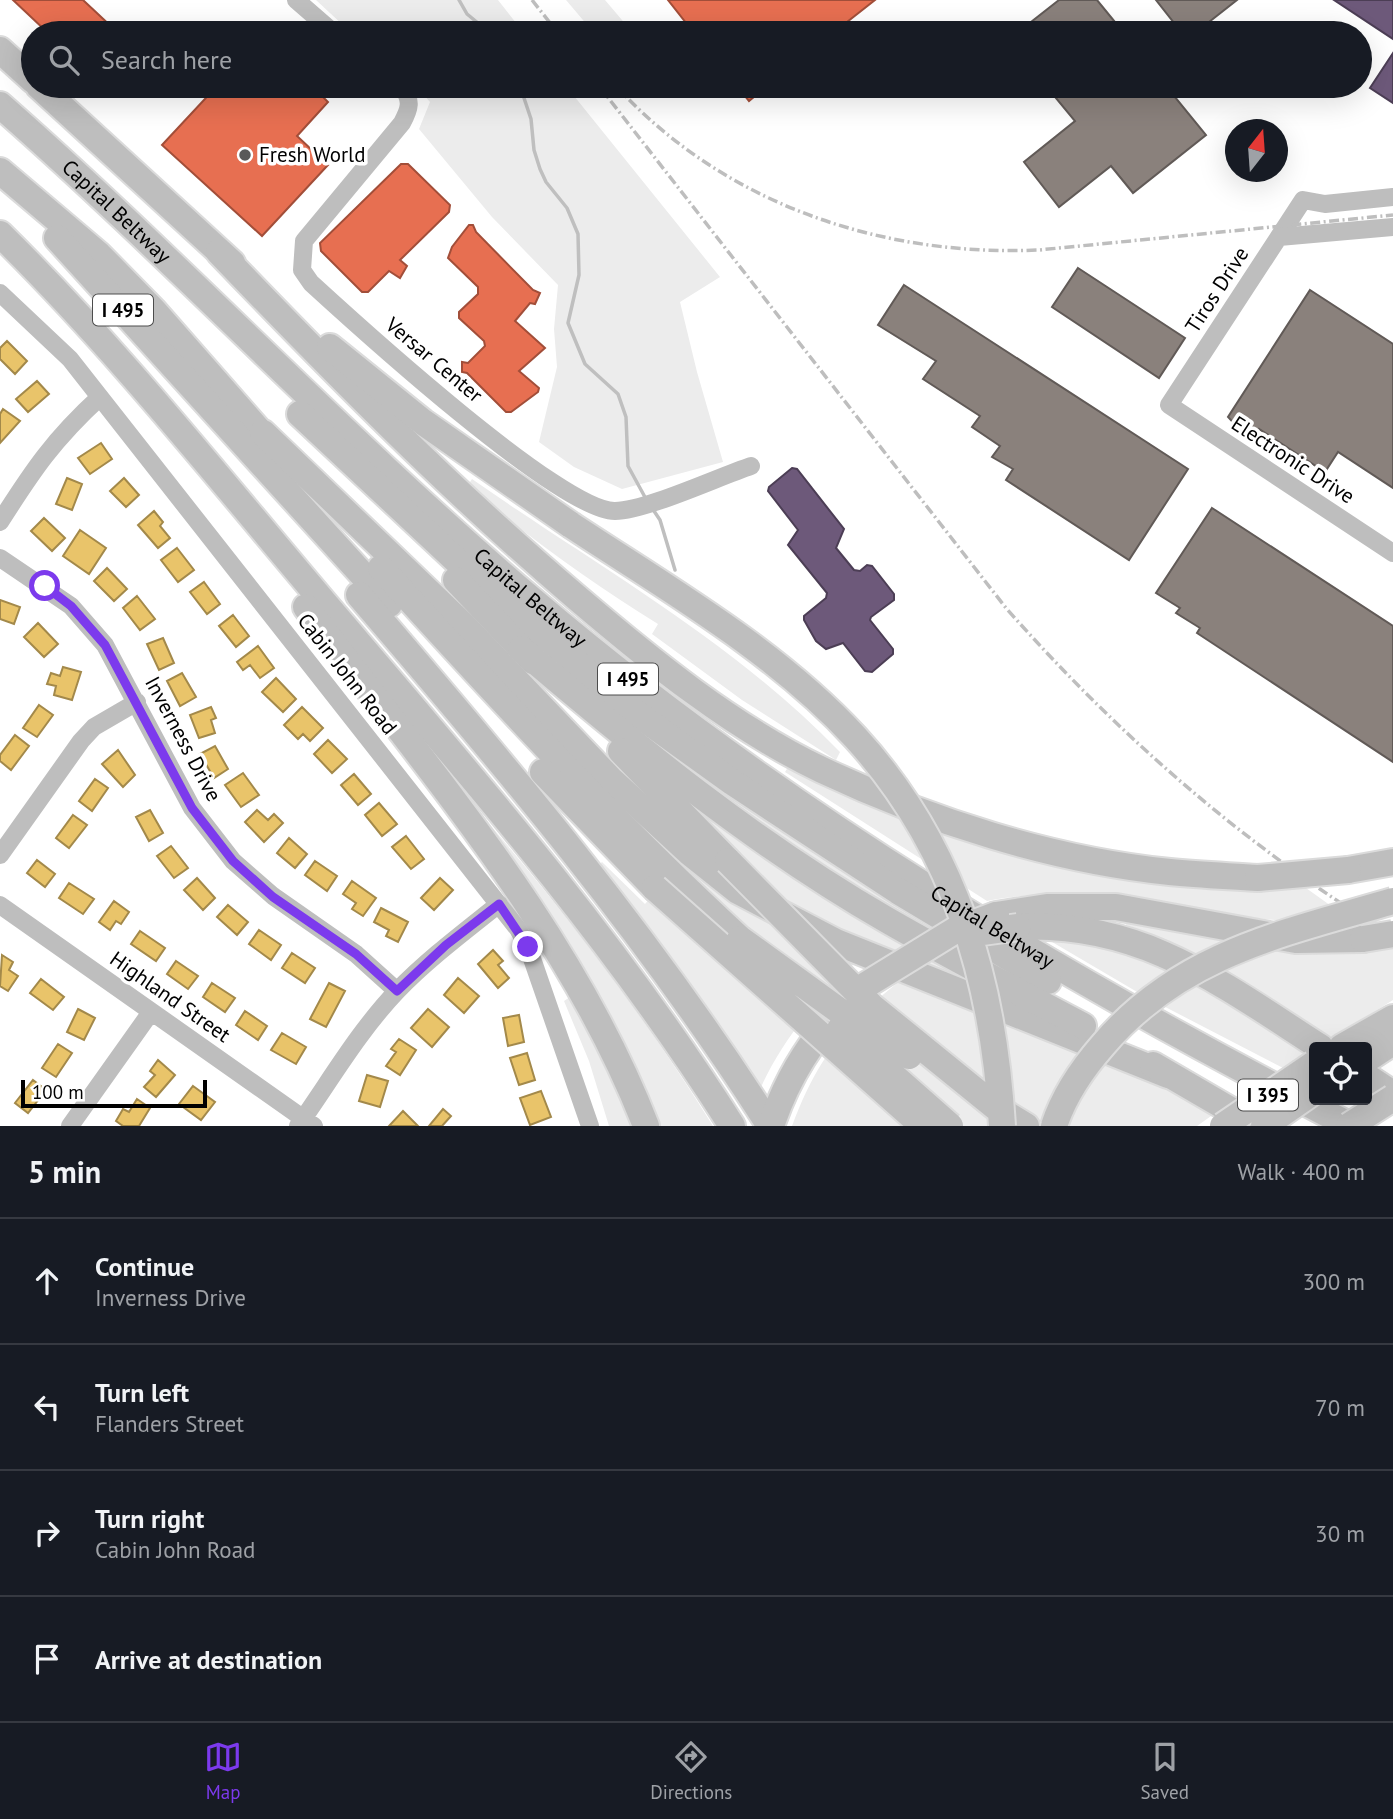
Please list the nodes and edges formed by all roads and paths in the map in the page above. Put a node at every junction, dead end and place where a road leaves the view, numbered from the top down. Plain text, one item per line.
1 (296, 0) edge
2 (320, 21) edge
3 (0, 50) edge
4 (21, 69) edge
5 (52, 98) edge
6 (409, 98) edge
7 (0, 104) edge
8 (0, 122) edge
9 (0, 171) edge
10 (0, 179) edge
11 (1393, 197) edge
12 (1393, 227) edge
13 (0, 234) edge
14 (1279, 237) junction
15 (219, 252) junction
16 (0, 293) edge
17 (100, 397) junction
18 (1169, 405) joint
19 (162, 411) junction
20 (253, 438) junction
21 (334, 447) junction
22 (751, 466) dead end
23 (0, 522) edge
24 (1393, 552) edge
25 (0, 558) edge
26 (522, 649) junction
27 (137, 702) junction
28 (0, 855) edge
29 (1393, 862) edge
30 (663, 882) junction
31 (1393, 901) edge
32 (499, 904) junction
33 (0, 905) edge
34 (1007, 921) junction
35 (1393, 934) edge
36 (740, 939) junction
37 (397, 991) junction
38 (151, 1012) junction
39 (1393, 1017) edge
40 (1312, 1042) edge
41 (1379, 1044) edge
42 (1309, 1067) edge
43 (1168, 1075) junction
44 (1372, 1081) edge
45 (1309, 1094) edge
46 (1393, 1096) edge
47 (1393, 1106) edge
48 (1000, 1117) edge
49 (305, 1123) edge
50 (71, 1126) edge
51 (590, 1126) edge
52 (646, 1126) edge
53 (732, 1126) edge
54 (771, 1126) edge
55 (923, 1126) edge
56 (950, 1126) edge
57 (1026, 1126) edge
58 (1054, 1126) edge
59 (1223, 1126) edge
60 (1257, 1126) edge
61 (1264, 1126) edge
62 (1318, 1126) edge
63 (1350, 1126) edge
64 (1370, 1126) edge

1 - 2 street
3 - 4 highway
5 - 15 highway
6 - 22 street, Versar Center
7 - 63 highway, Capital Beltway / I 495
8 - 21 highway
9 - 20 highway
10 - 20 highway, I 495
11 - 14 street, Tiros Drive
12 - 14 street
13 - 19 highway
14 - 18 street, Tiros Drive
15 - 29 highway, bridge
15 - 48 highway, bridge
16 - 17 street, Cabin John Road
17 - 23 street
17 - 32 street, Cabin John Road
18 - 24 street, Electronic Drive
19 - 52 highway
19 - 53 highway
20 - 30 highway, I 495
20 - 43 highway
20 - 54 highway
21 - 26 highway
21 - 62 highway
25 - 27 street, Inverness Drive
26 - 43 highway
26 - 48 highway, bridge
27 - 28 street
27 - 37 street, Inverness Drive
30 - 36 highway
30 - 55 highway, I 495, bridge
31 - 58 highway, bridge
32 - 37 street
32 - 51 street, Cabin John Road
33 - 38 street, Highland Street
34 - 35 highway, bridge
34 - 40 highway
34 - 54 highway, bridge
36 - 48 highway, bridge
36 - 56 highway, bridge
37 - 49 street
38 - 49 street, Highland Street
38 - 50 street
39 - 41 highway
42 - 59 highway, I 395, bridge
43 - 60 highway
44 - 46 highway
45 - 61 highway, bridge
46 - 63 highway, bridge
47 - 64 highway
48 - 57 highway

